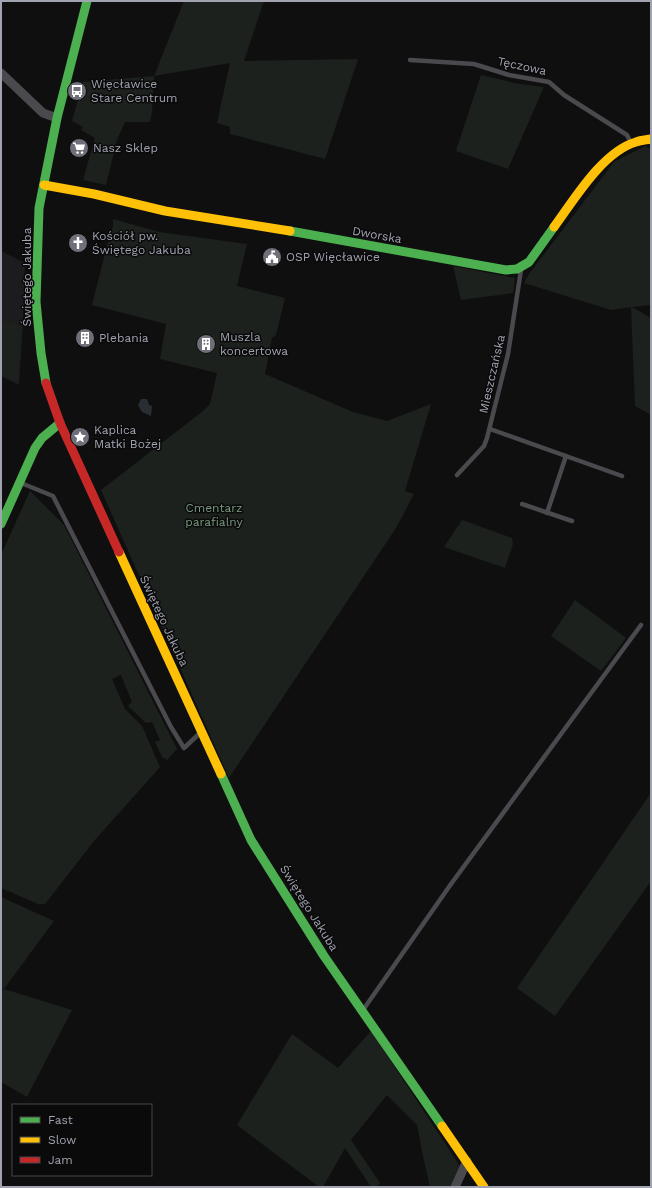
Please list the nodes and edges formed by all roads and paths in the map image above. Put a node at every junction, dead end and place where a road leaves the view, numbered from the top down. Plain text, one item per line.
1 (87, 1) edge
2 (410, 60) dead end
3 (1, 73) edge
4 (57, 118) junction
5 (651, 139) edge
6 (631, 144) junction
7 (44, 185) junction
8 (522, 266) junction
9 (60, 423) junction
10 (490, 430) junction
11 (566, 456) junction
12 (457, 475) dead end
13 (622, 476) dead end
14 (19, 482) junction
15 (522, 504) dead end
16 (547, 513) junction
17 (572, 521) dead end
18 (1, 524) edge
19 (641, 625) dead end
20 (202, 732) junction
21 (362, 1011) junction
22 (467, 1162) junction
23 (455, 1187) edge
24 (484, 1187) edge

1 - 4 street, Świętego Jakuba
2 - 6 lane, Tęczowa
3 - 4 street
4 - 7 street, Świętego Jakuba
5 - 6 street
6 - 8 street
7 - 8 street, Dworska
7 - 9 street, Świętego Jakuba
8 - 10 lane, Mieszczańska
9 - 14 street
9 - 20 street, Świętego Jakuba
10 - 11 lane
10 - 12 lane, Mieszczańska
11 - 13 lane
11 - 16 lane
14 - 18 street
14 - 20 lane
15 - 16 lane
16 - 17 lane
19 - 21 lane
20 - 21 street, Świętego Jakuba
21 - 22 street, Świętego Jakuba
22 - 23 street
22 - 24 street, Świętego Jakuba

